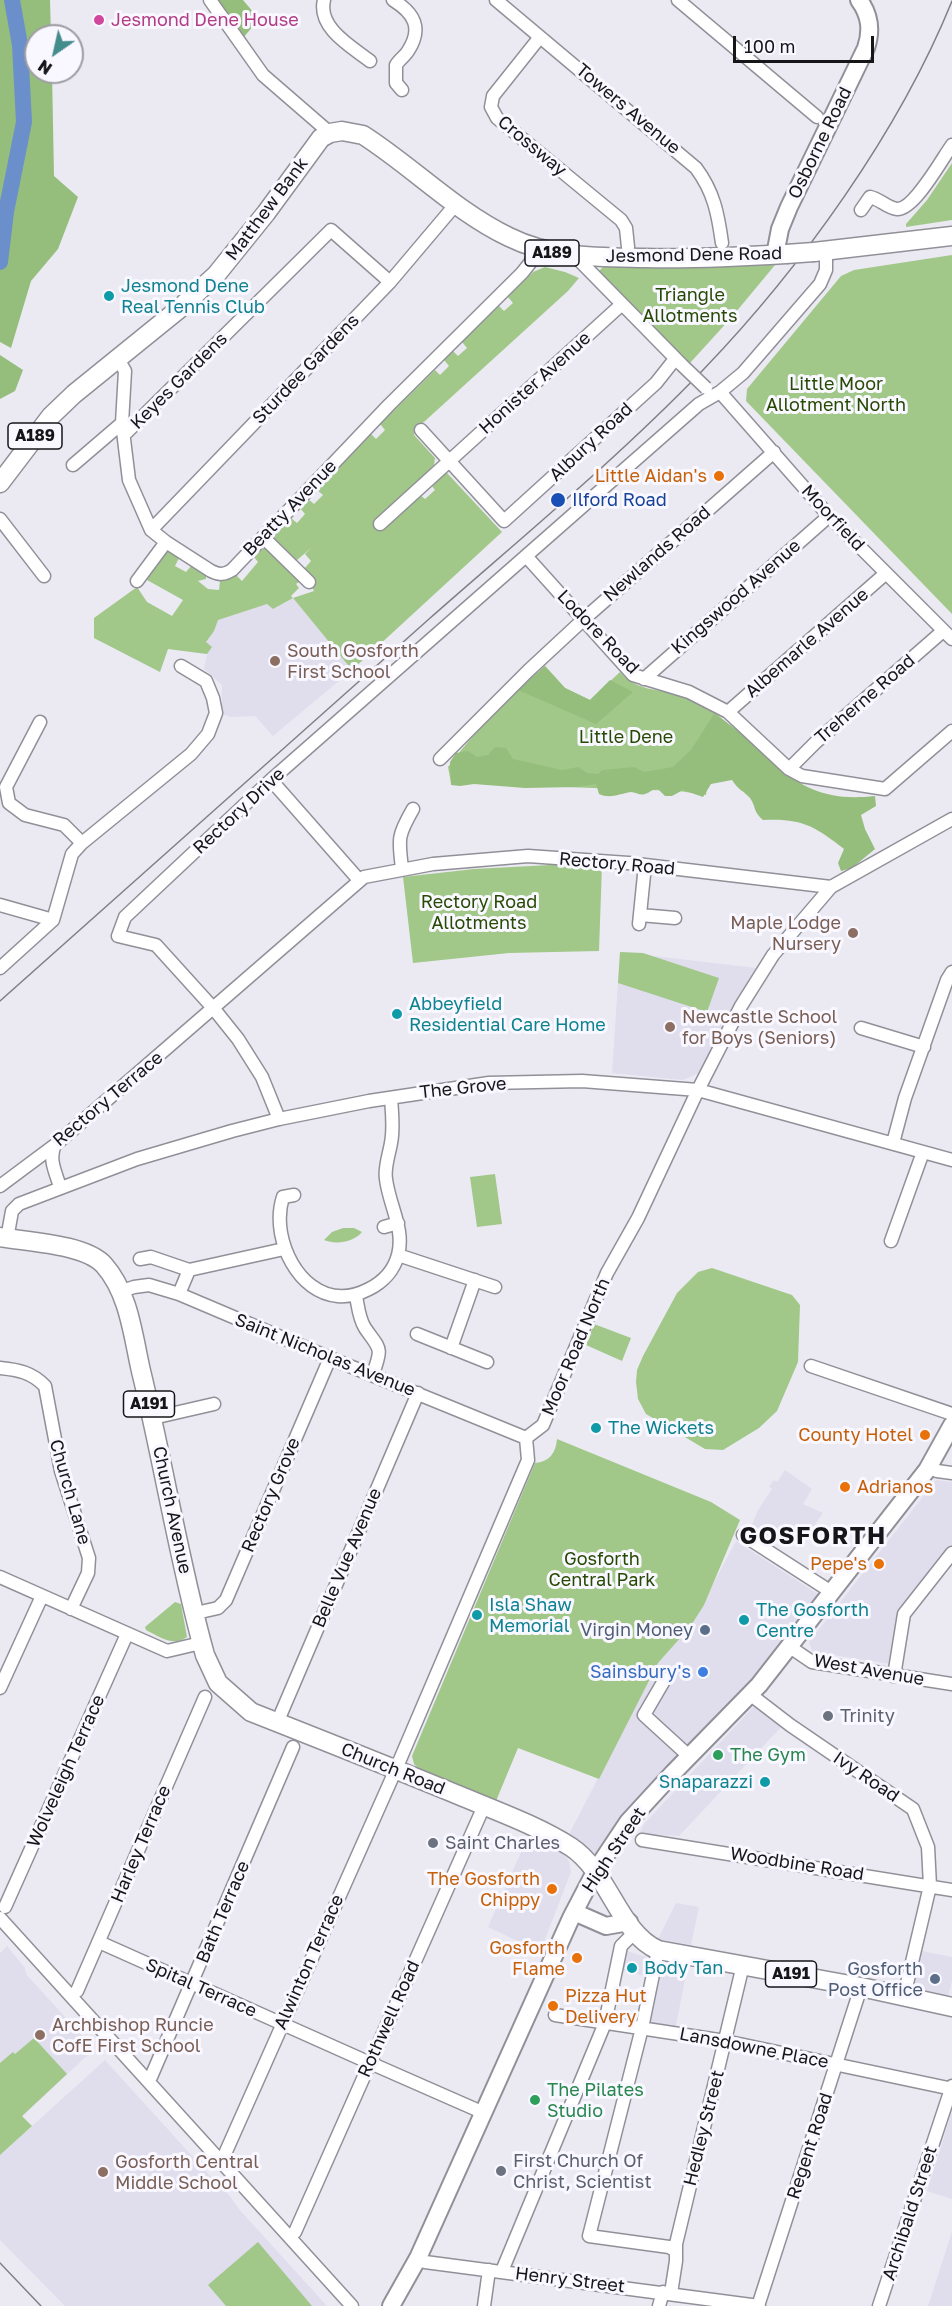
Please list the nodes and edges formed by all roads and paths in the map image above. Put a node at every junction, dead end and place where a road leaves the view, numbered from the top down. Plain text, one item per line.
1 (210, 0) edge
2 (324, 0) edge
3 (393, 0) edge
4 (496, 0) edge
5 (678, 0) edge
6 (859, 0) edge
7 (540, 37) junction
8 (370, 61) dead end
9 (402, 90) dead end
10 (817, 117) dead end
11 (330, 133) junction
12 (952, 145) edge
13 (456, 204) junction
14 (861, 210) dead end
15 (952, 236) edge
16 (722, 243) dead end
17 (628, 247) dead end
18 (536, 248) junction
19 (820, 252) junction
20 (780, 254) junction
21 (574, 255) junction
22 (390, 282) junction
23 (621, 305) junction
24 (118, 359) junction
25 (679, 362) junction
26 (714, 392) junction
27 (123, 429) junction
28 (421, 430) dead end
29 (774, 452) junction
30 (448, 461) junction
31 (73, 465) dead end
32 (0, 483) edge
33 (829, 516) junction
34 (0, 519) edge
35 (380, 524) dead end
36 (151, 530) junction
37 (263, 537) junction
38 (166, 542) junction
39 (526, 556) junction
40 (885, 574) junction
41 (44, 576) dead end
42 (137, 580) dead end
43 (309, 582) dead end
44 (584, 619) junction
45 (948, 635) edge
46 (181, 666) dead end
47 (644, 679) junction
48 (728, 712) junction
49 (40, 722) dead end
50 (952, 731) edge
51 (440, 759) dead end
52 (789, 769) junction
53 (271, 780) junction
54 (412, 808) dead end
55 (952, 819) edge
56 (82, 843) junction
57 (645, 865) junction
58 (402, 868) junction
59 (359, 880) junction
60 (831, 887) junction
61 (0, 905) edge
62 (675, 918) dead end
63 (53, 920) junction
64 (0, 968) edge
65 (952, 972) edge
66 (214, 1009) junction
67 (861, 1029) dead end
68 (924, 1047) junction
69 (698, 1090) junction
70 (391, 1098) junction
71 (279, 1119) junction
72 (893, 1143) junction
73 (55, 1145) junction
74 (923, 1152) junction
75 (952, 1160) edge
76 (0, 1186) edge
77 (60, 1187) junction
78 (294, 1195) dead end
79 (398, 1223) junction
80 (384, 1227) dead end
81 (4, 1238) edge
82 (891, 1240) dead end
83 (284, 1249) junction
84 (398, 1255) junction
85 (140, 1259) dead end
86 (189, 1270) junction
87 (475, 1280) junction
88 (495, 1287) dead end
89 (122, 1292) junction
90 (179, 1294) junction
91 (356, 1296) junction
92 (417, 1334) dead end
93 (451, 1348) junction
94 (330, 1358) junction
95 (487, 1362) dead end
96 (812, 1366) dead end
97 (0, 1368) edge
98 (373, 1374) junction
99 (418, 1393) junction
100 (214, 1404) dead end
101 (952, 1414) edge
102 (153, 1418) junction
103 (952, 1425) edge
104 (526, 1438) junction
105 (930, 1466) junction
106 (952, 1473) edge
107 (742, 1535) dead end
108 (952, 1553) edge
109 (0, 1577) edge
110 (833, 1593) junction
111 (42, 1596) junction
112 (71, 1609) junction
113 (196, 1613) junction
114 (127, 1634) junction
115 (790, 1647) junction
116 (203, 1649) junction
117 (894, 1676) junction
118 (665, 1679) dead end
119 (952, 1684) edge
120 (0, 1688) edge
121 (751, 1695) junction
122 (205, 1696) dead end
123 (277, 1723) junction
124 (293, 1747) dead end
125 (690, 1757) junction
126 (396, 1769) junction
127 (484, 1806) junction
128 (642, 1840) dead end
129 (596, 1870) junction
130 (930, 1886) junction
131 (952, 1890) edge
132 (2, 1912) edge
133 (574, 1912) junction
134 (632, 1927) junction
135 (99, 1942) junction
136 (658, 1950) junction
137 (743, 1965) junction
138 (192, 1984) junction
139 (861, 1987) junction
140 (77, 1991) dead end
141 (904, 1996) junction
142 (952, 2007) edge
143 (555, 2015) dead end
144 (283, 2024) junction
145 (605, 2024) junction
146 (642, 2028) junction
147 (725, 2041) junction
148 (373, 2064) junction
149 (836, 2064) junction
150 (151, 2077) dead end
151 (952, 2088) edge
152 (484, 2113) junction
153 (224, 2156) dead end
154 (295, 2232) dead end
155 (676, 2251) junction
156 (418, 2258) junction
157 (495, 2271) junction
158 (667, 2292) junction
159 (352, 2306) edge
160 (391, 2306) edge
161 (484, 2306) edge
162 (659, 2306) edge
163 (758, 2306) edge
164 (879, 2306) edge

1 - 11 street
2 - 8 street
3 - 9 street
4 - 7 street, Towers Avenue
5 - 10 street
6 - 20 main road, Osborne Road
7 - 16 street, Towers Avenue
7 - 17 street, Crossway
11 - 13 main road, Jesmond Dene Road / A189
11 - 24 main road, Matthew Bank / A189
12 - 14 street
13 - 18 main road, Jesmond Dene Road / A189
13 - 22 street, Sturdee Gardens
15 - 19 main road, Jesmond Dene Road / A189
18 - 21 main road, Jesmond Dene Road / A189
18 - 37 street, Beatty Avenue
19 - 20 main road, Jesmond Dene Road / A189, bridge
19 - 26 street
20 - 21 main road, Jesmond Dene Road / A189
21 - 23 street, Moorfield
22 - 27 street, Keyes Gardens
22 - 36 street, Sturdee Gardens
23 - 25 street, Moorfield
23 - 30 street, Honister Avenue
24 - 27 street, Beatty Avenue
24 - 32 main road, Matthew Bank / A189
25 - 26 street, Moorfield, bridge
25 - 30 street, Albury Road
26 - 29 street, Moorfield
26 - 39 street
27 - 31 street
27 - 36 street, Beatty Avenue
28 - 30 street
29 - 33 street, Moorfield
29 - 44 street, Newlands Road
30 - 35 street, Honister Avenue
33 - 40 street, Moorfield
33 - 47 street, Kingswood Avenue
34 - 41 street
36 - 38 street, Beatty Avenue
37 - 38 street, Beatty Avenue
37 - 43 street
38 - 42 street
39 - 44 street, Lodore Road
39 - 53 street, Rectory Drive
40 - 45 street, Moorfield
40 - 48 street, Albemarle Avenue
44 - 47 street, Lodore Road
44 - 51 street, Newlands Road
45 - 52 street, Treherne Road
46 - 56 street
47 - 48 street, Lodore Road
48 - 52 street, Lodore Road
49 - 56 street
50 - 52 street, Lodore Road
53 - 59 street
53 - 66 street, Rectory Drive
54 - 58 street
55 - 60 street
56 - 63 street
57 - 58 street, Rectory Road
57 - 60 street, Rectory Road
57 - 62 street
58 - 59 street, Rectory Road
59 - 66 street, Rectory Road
60 - 69 street, Moor Road North
61 - 63 street
63 - 64 street
65 - 68 street
66 - 71 street
66 - 73 street, Rectory Terrace
67 - 68 street
68 - 72 street
69 - 70 street, The Grove
69 - 72 street, The Grove
69 - 104 street, Moor Road North
70 - 71 street, The Grove
70 - 79 street
71 - 77 street, The Grove
72 - 74 street, The Grove
73 - 76 street, Rectory Terrace
73 - 77 street
74 - 75 street, The Grove
74 - 82 street
77 - 81 street, The Grove
78 - 83 street
79 - 80 street
79 - 84 street
81 - 89 main road, Church Avenue / A191
83 - 86 street
83 - 91 street
84 - 87 street
84 - 91 street
85 - 86 street
86 - 90 street
87 - 88 street
87 - 93 street
89 - 90 street, Saint Nicholas Avenue
89 - 102 main road, Church Avenue / A191
90 - 94 street, Saint Nicholas Avenue
91 - 98 street
92 - 93 street
93 - 95 street
94 - 98 street, Saint Nicholas Avenue
94 - 113 street, Rectory Grove
96 - 101 street
97 - 112 street, Church Lane
98 - 99 street, Saint Nicholas Avenue
99 - 104 street, Saint Nicholas Avenue
99 - 123 street, Belle Vue Avenue
100 - 102 street
102 - 113 main road, Church Avenue / A191
103 - 105 main road, High Street
104 - 126 street
105 - 106 street
105 - 110 main road, High Street
107 - 110 street
108 - 117 street
109 - 111 street
110 - 115 main road, High Street
111 - 112 street
111 - 120 street
112 - 114 street
113 - 116 main road, Church Avenue / A191
114 - 116 street
114 - 132 street, Wolveleigh Terrace
115 - 117 street, West Avenue
115 - 121 main road, High Street
116 - 123 main road, Church Road / A191
117 - 119 street, West Avenue
118 - 125 street
121 - 125 main road, High Street
121 - 130 street, Ivy Road
122 - 135 street, Harley Terrace
123 - 126 main road, Church Road / A191
124 - 138 street, Bath Terrace
125 - 129 main road, High Street
126 - 127 main road, Church Road / A191
126 - 144 street, Alwinton Terrace
127 - 129 main road, Church Road / A191
127 - 148 street, Rothwell Road
128 - 130 street, Woodbine Road
129 - 133 main road, High Street
129 - 134 main road, A191
130 - 131 street, Woodbine Road
130 - 141 street, Ivy Road
132 - 159 street
133 - 134 main road
133 - 152 main road, High Street
134 - 136 main road, A191
134 - 145 street
135 - 138 street, Spital Terrace
135 - 140 street, Harley Terrace
136 - 137 main road, A191
136 - 146 street
137 - 139 main road, A191
137 - 147 street, Hedley Street
138 - 144 street, Spital Terrace
138 - 150 street, Bath Terrace
139 - 141 main road, A191
139 - 149 street, Regent Road
141 - 142 main road, A191
143 - 145 street, Lansdowne Place
144 - 148 street, Spital Terrace
144 - 153 street, Alwinton Terrace
145 - 146 street, Lansdowne Place
145 - 157 street
146 - 147 street, Lansdowne Place
146 - 155 street
147 - 149 street, Lansdowne Place
147 - 155 street, Hedley Street
148 - 152 street, Spital Terrace
148 - 154 street, Rothwell Road
149 - 151 street, Lansdowne Place
149 - 163 street, Regent Road
151 - 164 street, Archibald Street
152 - 156 main road, High Street
155 - 158 street, Hedley Street
156 - 157 street, Henry Street
156 - 160 main road, High Street
157 - 158 street, Henry Street
157 - 161 street
158 - 162 street, Hedley Street
158 - 163 street, Henry Street

